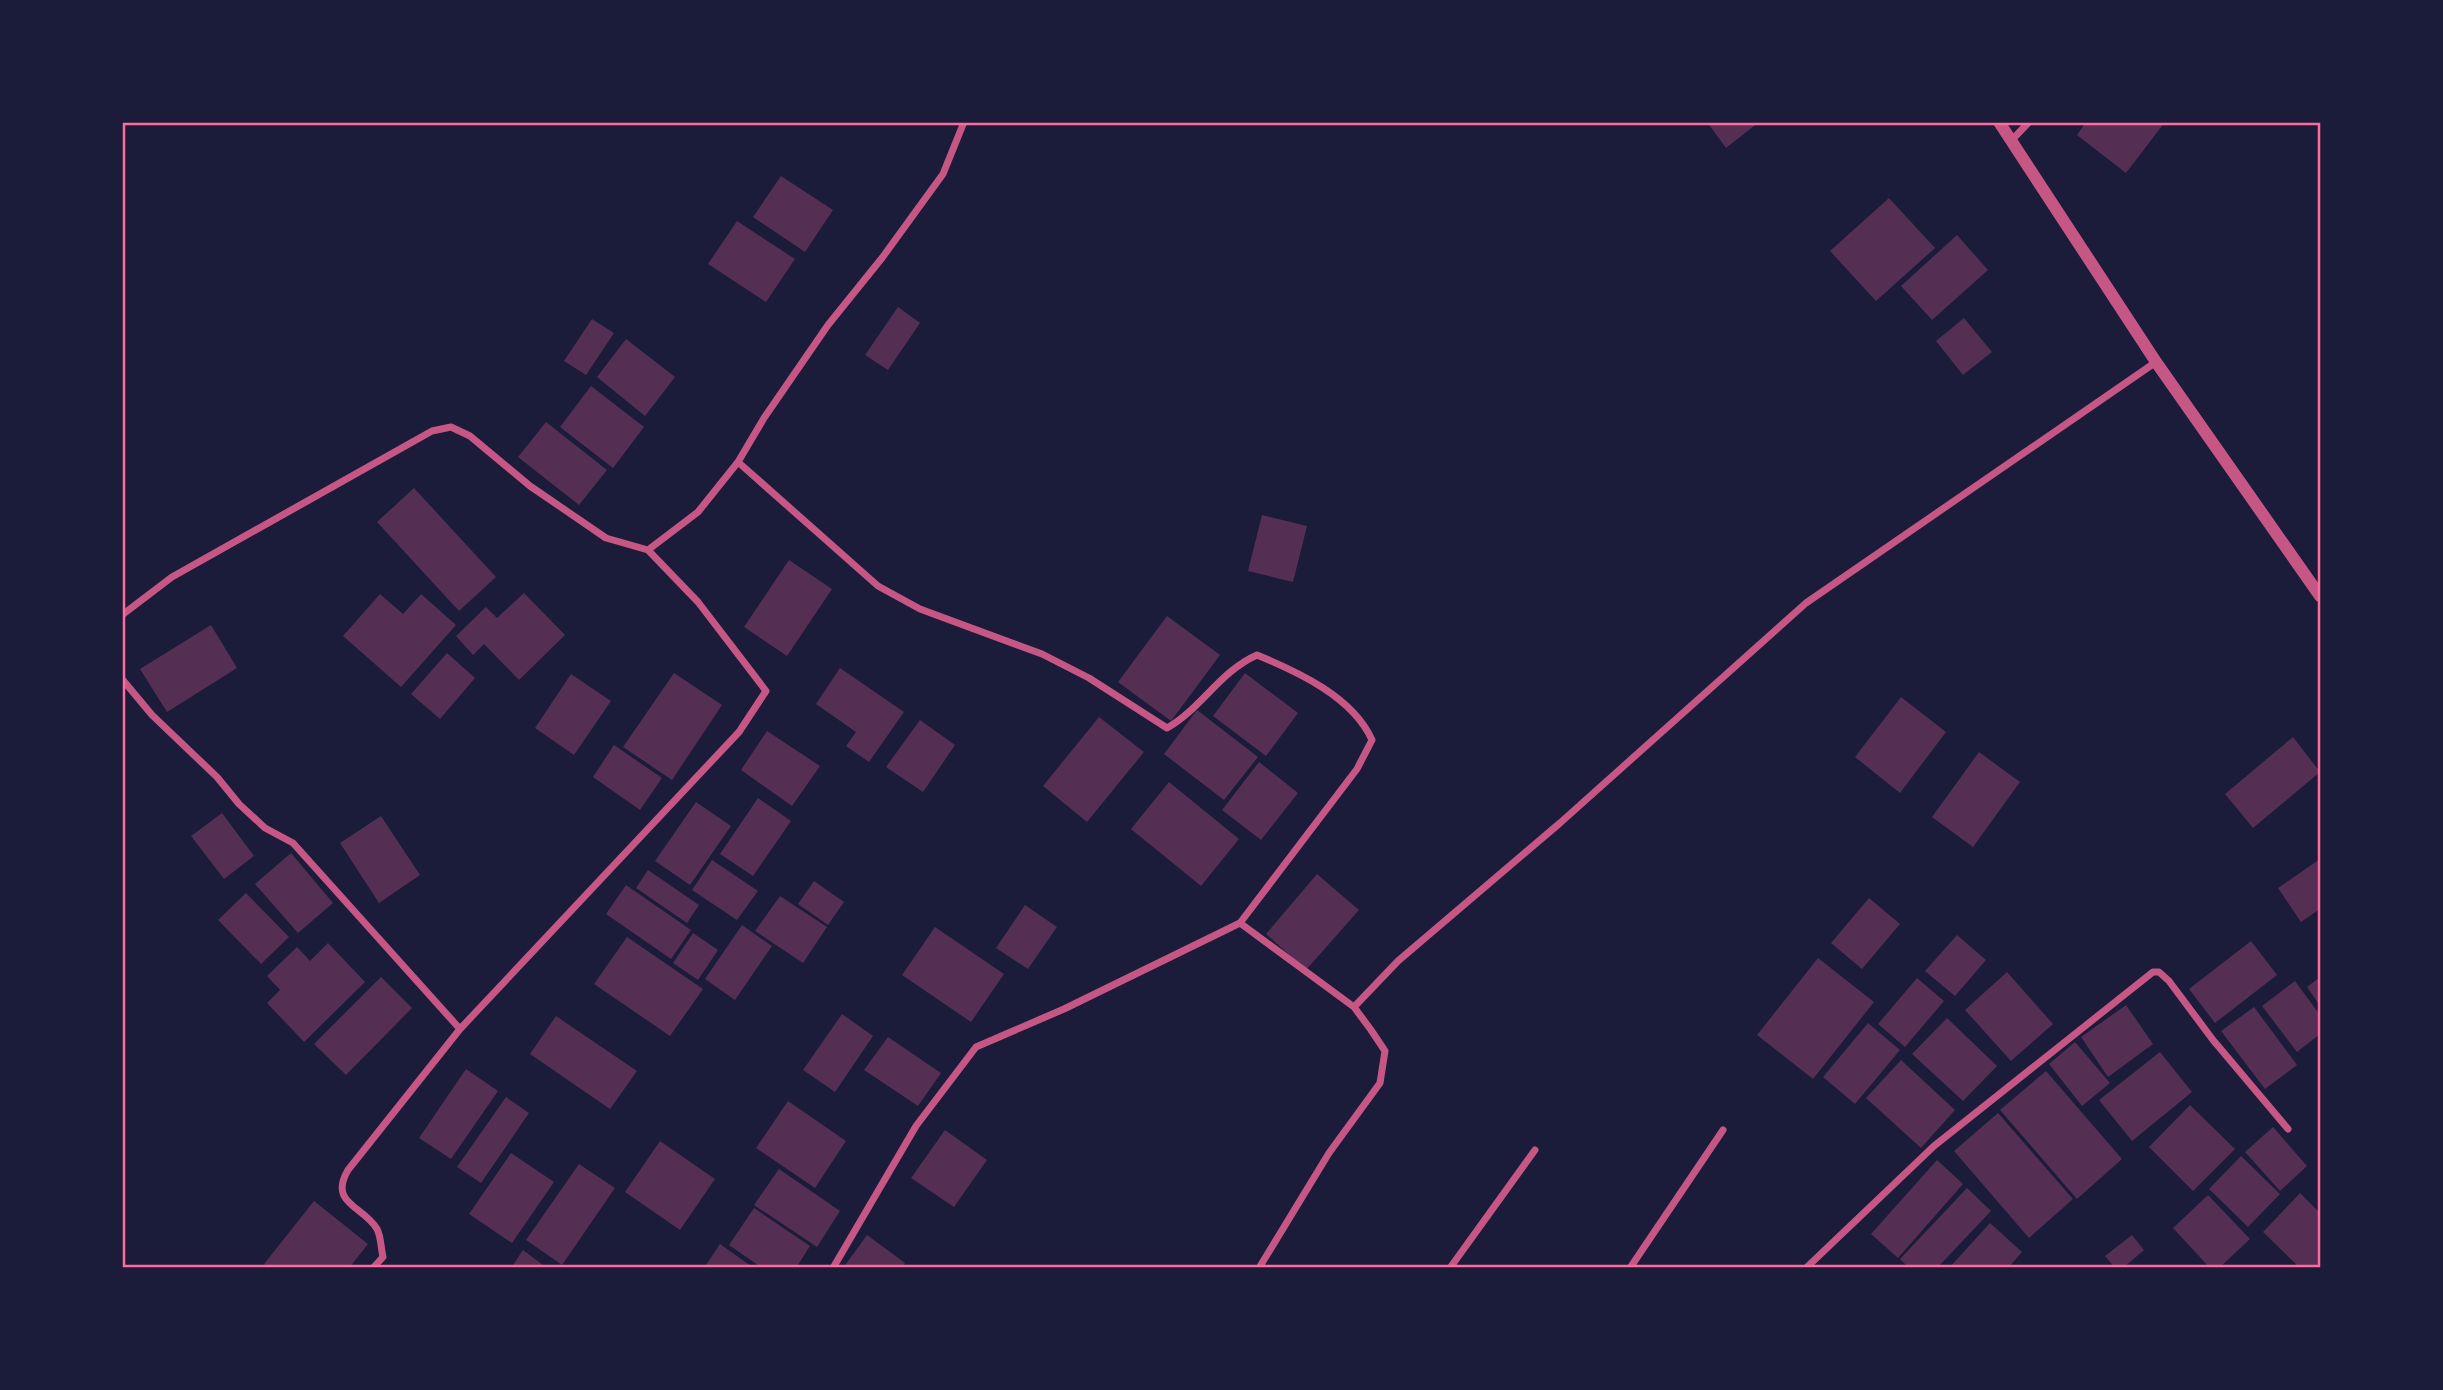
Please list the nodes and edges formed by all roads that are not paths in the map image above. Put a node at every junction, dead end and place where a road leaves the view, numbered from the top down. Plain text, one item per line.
1 (964, 122) edge
2 (1999, 122) edge
3 (2029, 122) edge
4 (2011, 141) junction
5 (2156, 362) junction
6 (738, 462) junction
7 (648, 550) junction
8 (2320, 596) edge
9 (122, 615) edge
10 (122, 679) edge
11 (1240, 923) junction
12 (1354, 1007) junction
13 (460, 1029) junction
14 (2288, 1129) dead end
15 (1723, 1130) dead end
16 (1535, 1150) dead end
17 (373, 1268) edge
18 (833, 1268) edge
19 (1259, 1268) edge
20 (1450, 1268) edge
21 (1630, 1268) edge
22 (1806, 1268) edge

1 - 6 street
2 - 4 street
3 - 4 street
4 - 5 street
5 - 8 street
5 - 12 street
6 - 7 street
6 - 11 street
7 - 9 street
7 - 13 street
10 - 13 street
11 - 12 street
11 - 18 street
12 - 19 street
13 - 17 street
14 - 22 street
15 - 21 street
16 - 20 street

